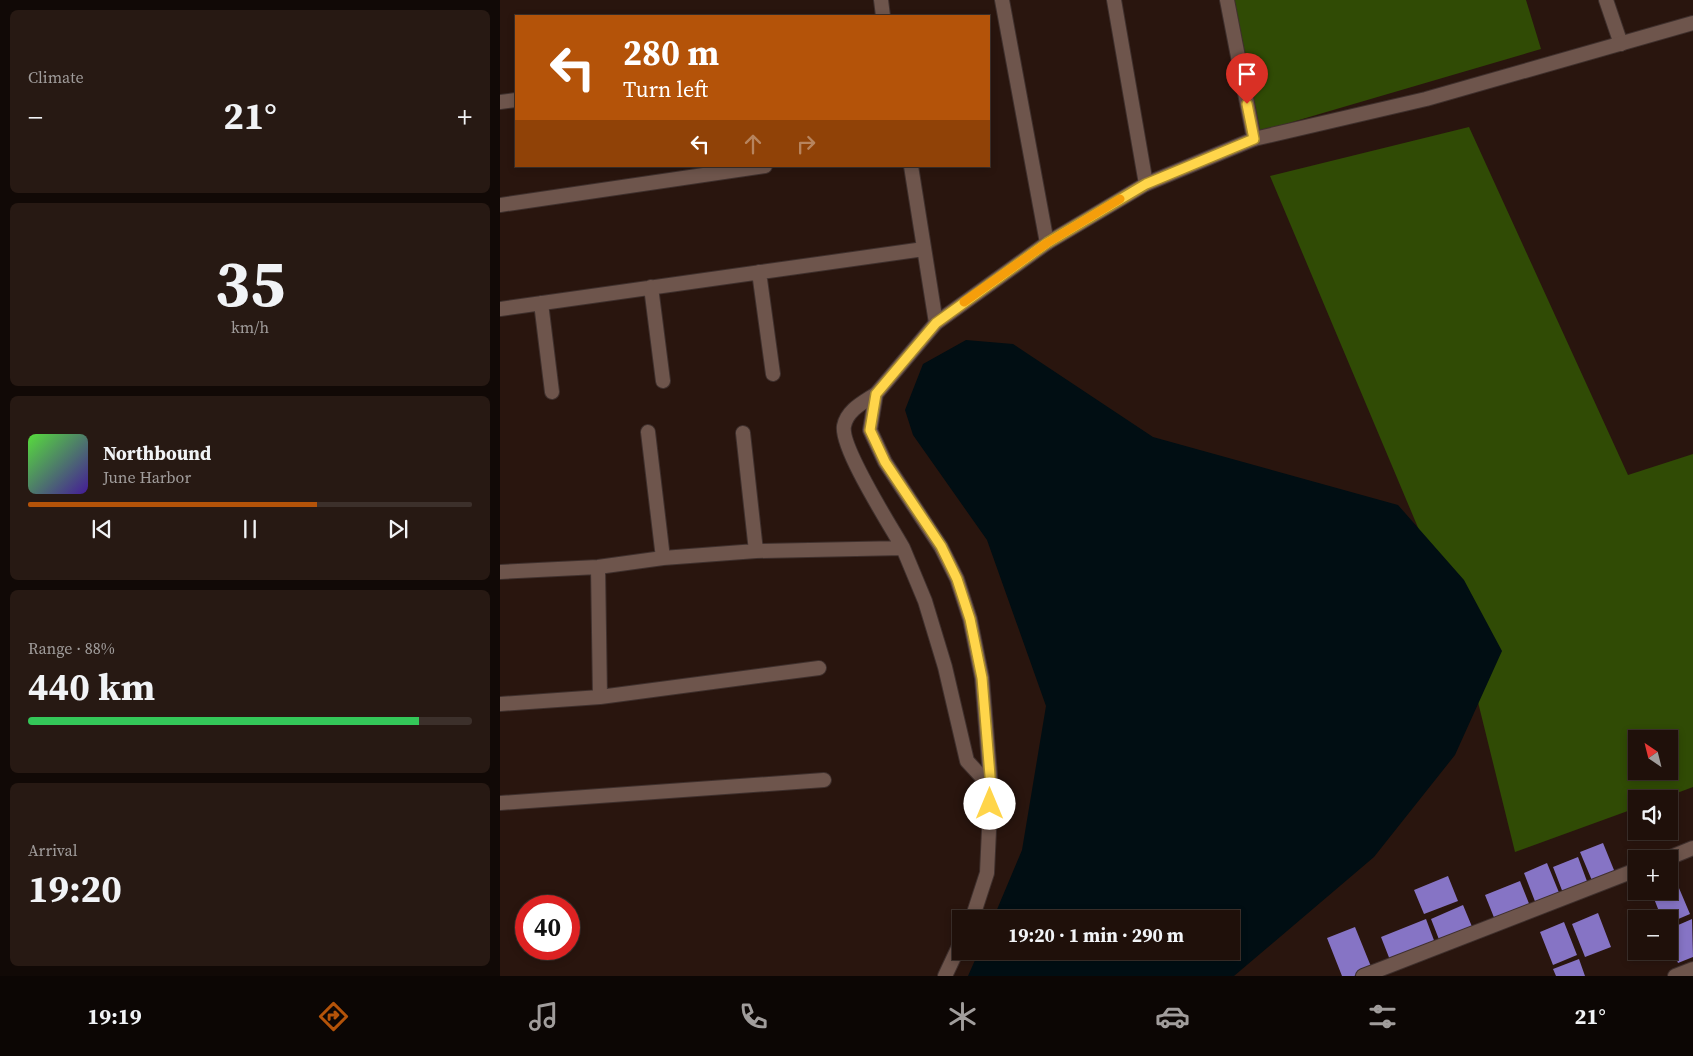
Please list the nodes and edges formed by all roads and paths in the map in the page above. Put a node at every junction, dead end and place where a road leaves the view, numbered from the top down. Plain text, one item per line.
1 (881, 0) edge
2 (1002, 0) edge
3 (1114, 0) edge
4 (1227, 0) edge
5 (1606, 0) edge
6 (884, 15) edge
7 (1693, 23) edge
8 (1622, 44) junction
9 (515, 100) edge
10 (500, 102) edge
11 (1254, 139) junction
12 (759, 167) edge
13 (910, 167) edge
14 (1146, 184) junction
15 (500, 205) edge
16 (1047, 243) junction
17 (924, 248) junction
18 (759, 272) junction
19 (651, 287) junction
20 (542, 303) junction
21 (500, 309) edge
22 (936, 323) junction
23 (773, 374) dead end
24 (663, 381) dead end
25 (552, 392) dead end
26 (876, 394) junction
27 (648, 432) dead end
28 (743, 433) dead end
29 (903, 548) junction
30 (756, 551) junction
31 (663, 558) junction
32 (598, 567) junction
33 (500, 572) edge
34 (819, 668) dead end
35 (600, 697) junction
36 (500, 704) edge
37 (824, 780) dead end
38 (991, 788) junction
39 (500, 803) edge
40 (1693, 848) edge
41 (1678, 854) edge
42 (1628, 873) edge
43 (975, 910) edge
44 (953, 960) edge
45 (1693, 969) edge
46 (946, 976) edge
47 (1363, 976) edge
48 (1675, 976) edge

1 - 6 street
2 - 16 street
3 - 14 street
4 - 11 street
5 - 8 street
7 - 8 street
8 - 11 street
9 - 10 street
11 - 14 street
12 - 15 street
13 - 17 street
14 - 16 street
16 - 22 street
17 - 18 street
17 - 22 street
18 - 19 street
18 - 23 street
19 - 20 street
19 - 24 street
20 - 21 street
20 - 25 street
22 - 26 street
26 - 29 street
26 - 38 street
27 - 31 street
28 - 30 street
29 - 30 street
29 - 38 street
30 - 31 street
31 - 32 street
32 - 33 street
32 - 35 street
34 - 35 street
35 - 36 street
37 - 39 street
38 - 43 street
40 - 41 street
42 - 47 street
44 - 46 street
45 - 48 street

